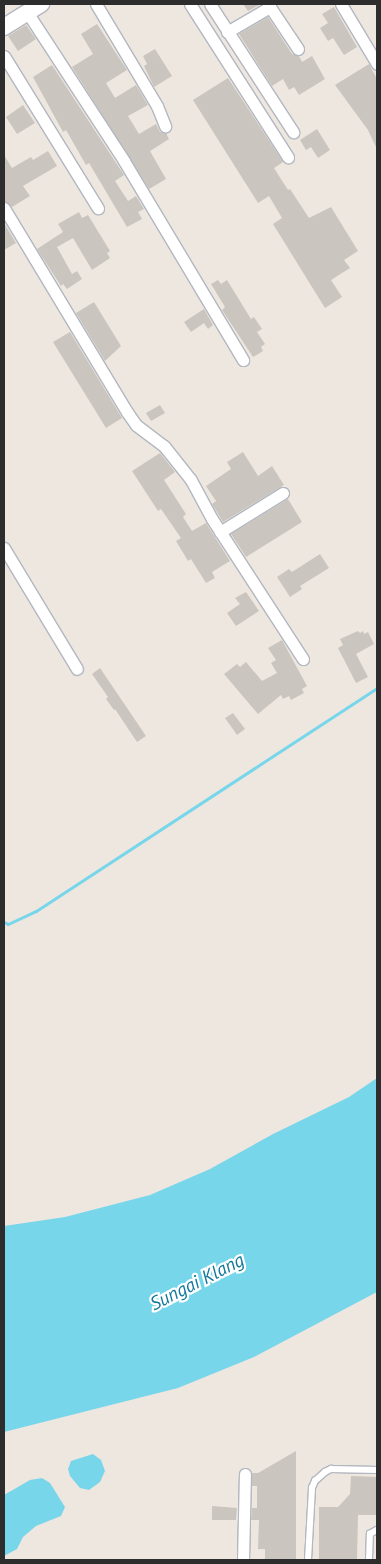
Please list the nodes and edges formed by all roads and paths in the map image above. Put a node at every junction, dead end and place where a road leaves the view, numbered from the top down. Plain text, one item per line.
1 (96, 4) edge
2 (190, 4) edge
3 (210, 4) edge
4 (341, 4) edge
5 (269, 5) edge
6 (34, 8) edge
7 (4, 27) edge
8 (227, 32) junction
9 (298, 49) dead end
10 (4, 56) edge
11 (377, 64) edge
12 (165, 126) dead end
13 (293, 132) dead end
14 (288, 156) dead end
15 (4, 208) edge
16 (98, 208) dead end
17 (243, 360) dead end
18 (283, 493) dead end
19 (220, 532) junction
20 (4, 548) edge
21 (303, 659) dead end
22 (77, 669) dead end
23 (377, 1470) edge
24 (245, 1474) dead end
25 (377, 1530) edge
26 (243, 1560) edge
27 (308, 1560) edge
28 (368, 1560) edge

1 - 12 street
2 - 14 street
3 - 8 street
4 - 11 street
5 - 8 street
5 - 9 street
6 - 7 street
6 - 17 street
8 - 13 street
10 - 16 street
15 - 19 street
18 - 19 street
19 - 21 street
20 - 22 street
23 - 27 lane
24 - 26 street
25 - 28 lane

